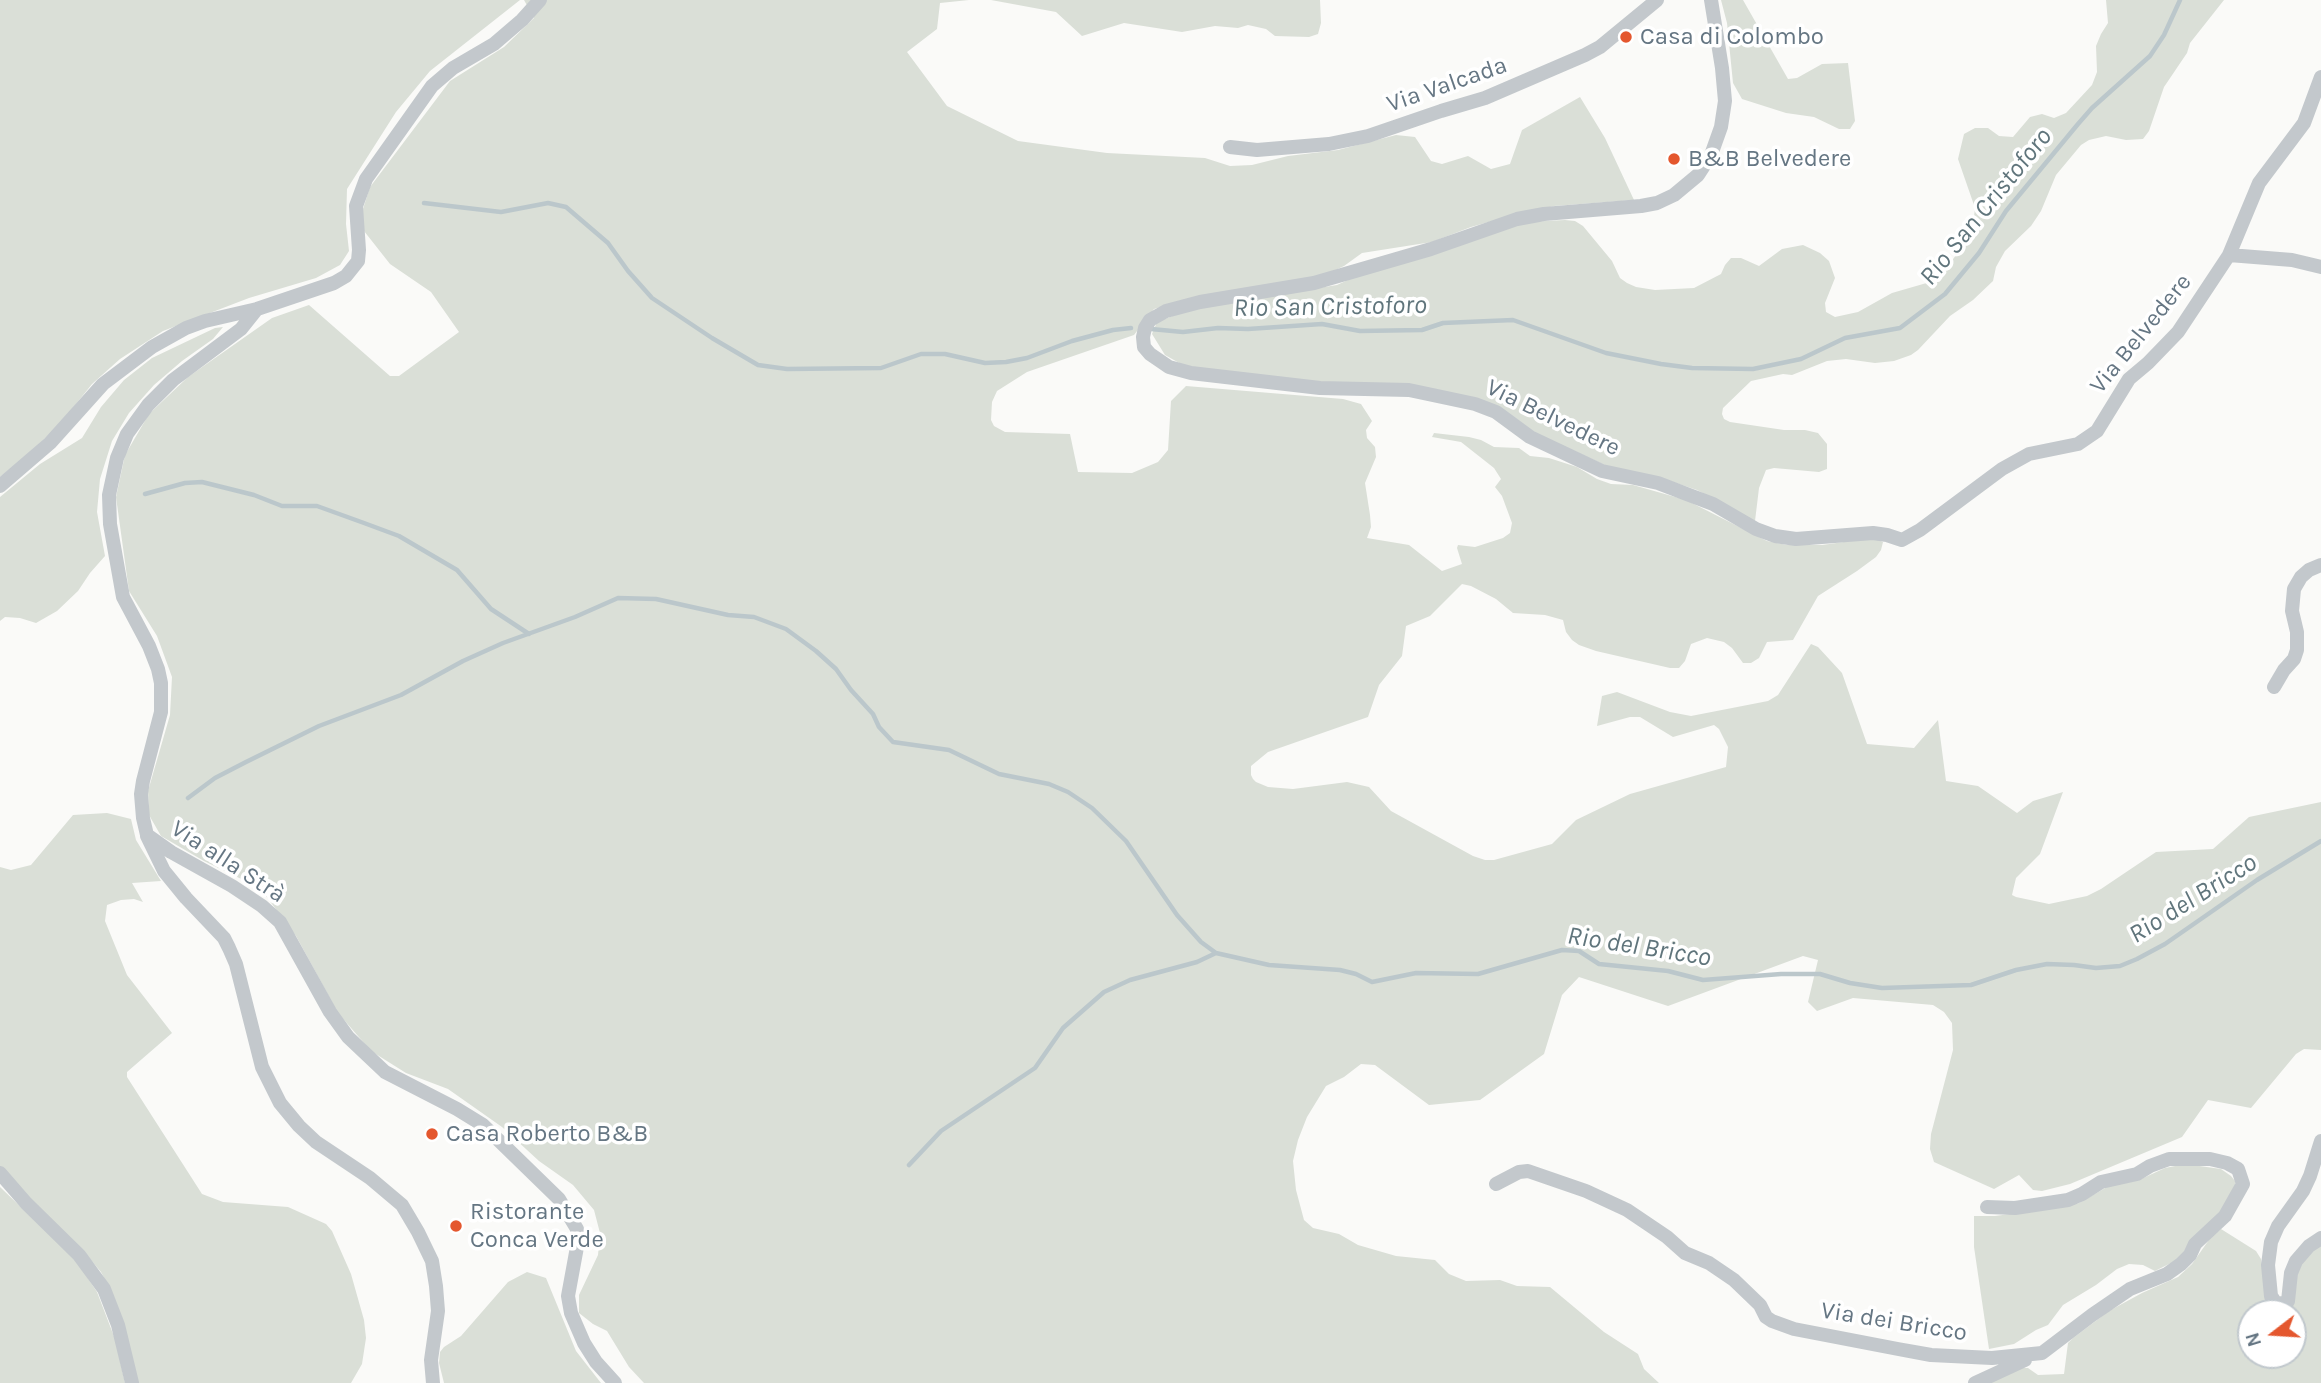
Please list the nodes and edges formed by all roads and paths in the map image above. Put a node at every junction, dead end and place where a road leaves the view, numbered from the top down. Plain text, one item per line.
1 (540, 0) edge
2 (1657, 0) edge
3 (1711, 0) edge
4 (2321, 77) edge
5 (1230, 146) dead end
6 (2229, 255) junction
7 (2321, 267) edge
8 (257, 309) junction
9 (0, 486) edge
10 (2321, 565) edge
11 (2274, 687) dead end
12 (146, 835) junction
13 (2321, 1141) edge
14 (0, 1173) edge
15 (1496, 1184) dead end
16 (1987, 1207) dead end
17 (2321, 1238) edge
18 (2042, 1353) junction
19 (132, 1383) edge
20 (433, 1383) edge
21 (615, 1383) edge
22 (1975, 1383) edge

1 - 8 street, Via alla Strà
2 - 5 street, Via Valcada
3 - 6 street, Via Belvedere
4 - 6 street, Via Belvedere
6 - 7 street
8 - 9 street, Via alla Strà
8 - 12 street, Via alla Strà
10 - 11 street
12 - 20 street
12 - 21 street, Via alla Strà
13 - 17 street
14 - 19 street
15 - 18 street, Via dei Bricco
16 - 18 street
18 - 22 street

